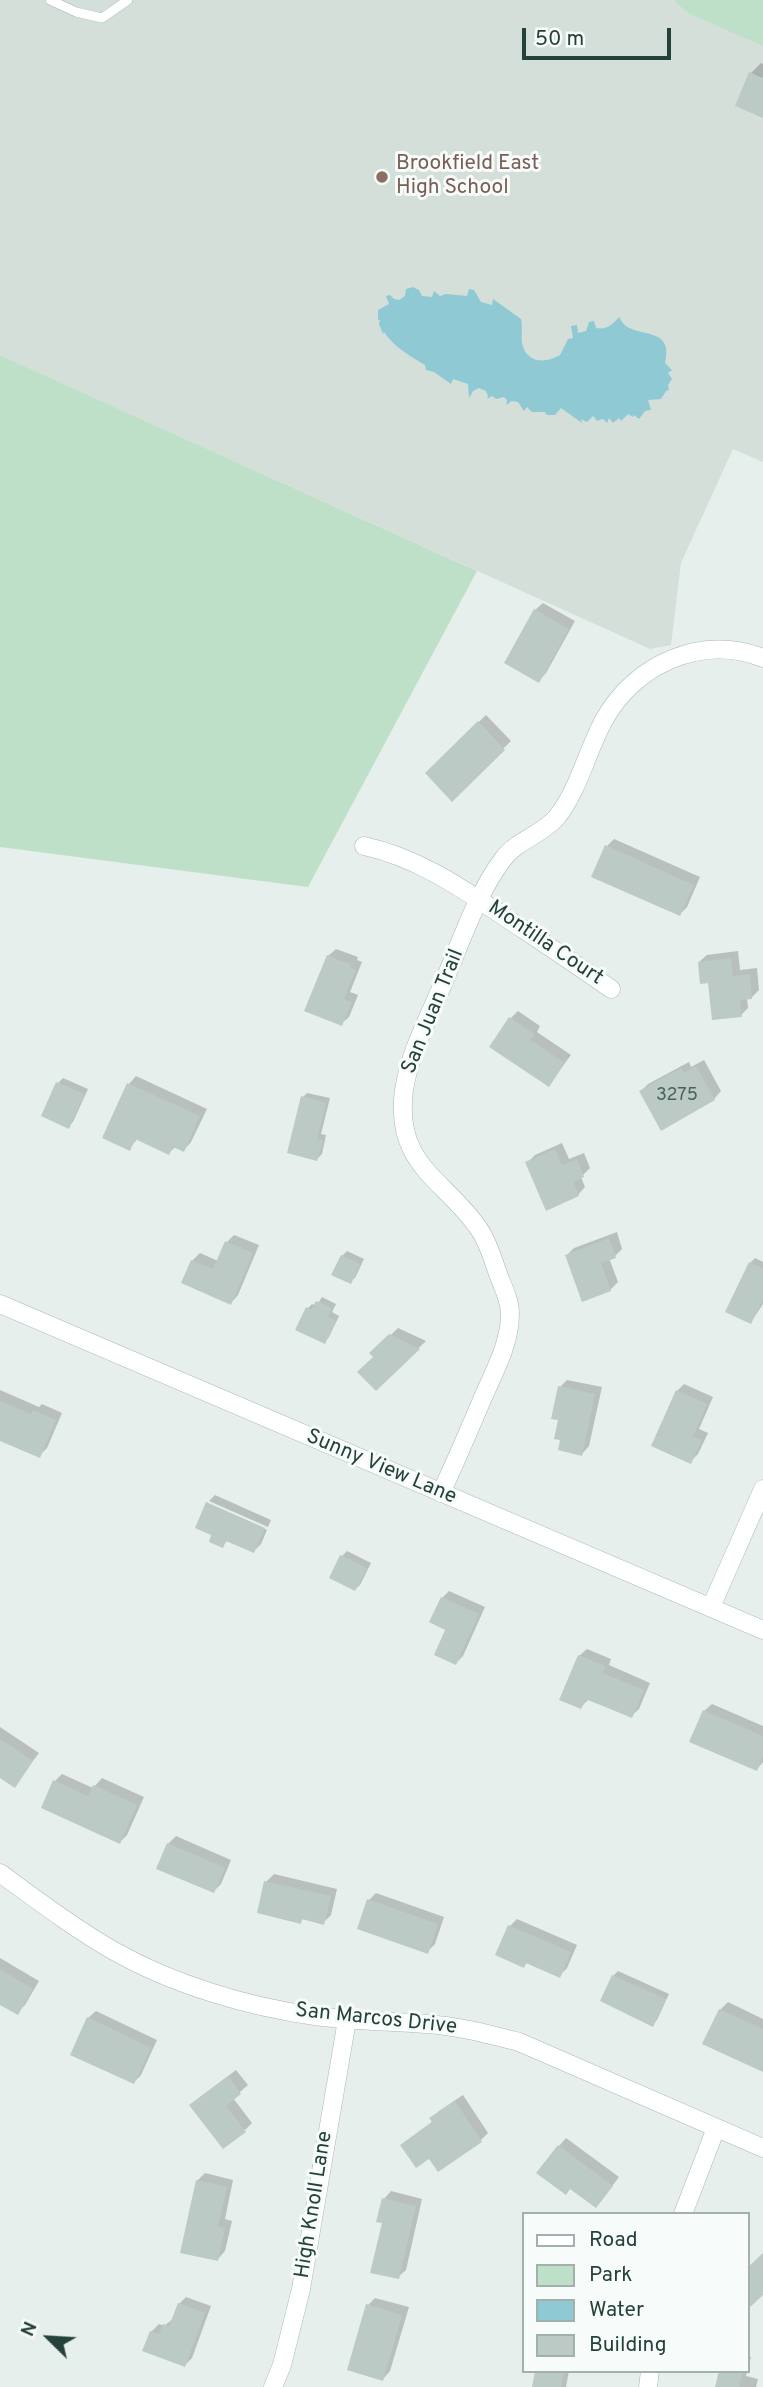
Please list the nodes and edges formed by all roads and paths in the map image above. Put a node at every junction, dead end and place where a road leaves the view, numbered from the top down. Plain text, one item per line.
1 (50, 0) edge
2 (128, 0) edge
3 (763, 658) edge
4 (364, 846) dead end
5 (479, 900) junction
6 (611, 989) dead end
7 (0, 1304) edge
8 (763, 1489) edge
9 (441, 1493) junction
10 (711, 1607) junction
11 (763, 1630) edge
12 (0, 1873) edge
13 (347, 2020) junction
14 (716, 2128) junction
15 (763, 2148) edge
16 (684, 2212) edge
17 (273, 2387) edge

1 - 2 lane
3 - 5 street, San Juan Trail
4 - 5 street, Montilla Court
5 - 6 street, Montilla Court
5 - 9 street, San Juan Trail
7 - 9 street, Sunny View Lane
8 - 10 street
9 - 10 street, Sunny View Lane
10 - 11 street, Sunny View Lane
12 - 13 street, San Marcos Drive
13 - 14 street, San Marcos Drive
13 - 17 street, High Knoll Lane
14 - 15 street, San Marcos Drive
14 - 16 street

